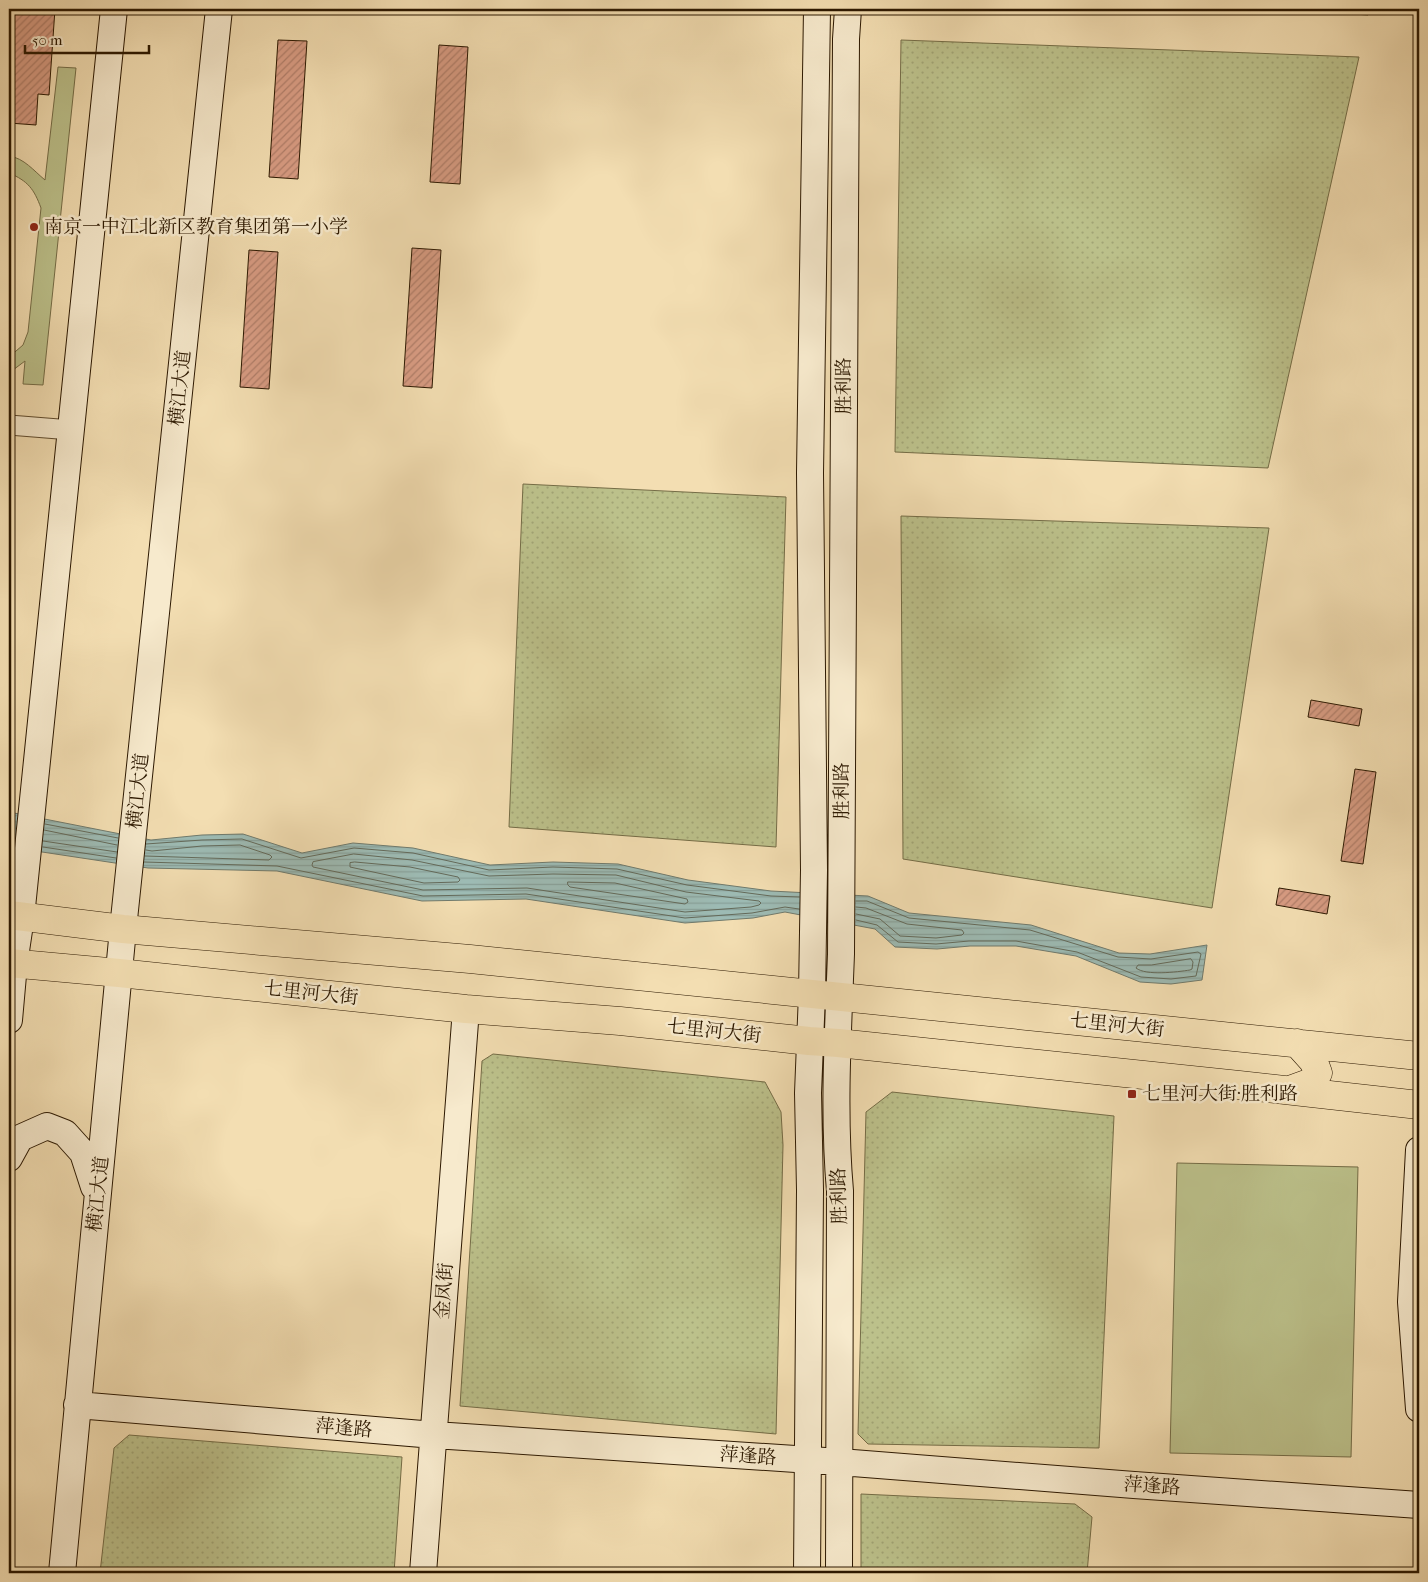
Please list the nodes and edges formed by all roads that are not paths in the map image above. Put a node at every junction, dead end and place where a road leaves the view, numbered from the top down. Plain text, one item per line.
1 (114, 9) edge
2 (219, 9) edge
3 (817, 9) edge
4 (848, 9) edge
5 (9, 425) edge
6 (71, 430) junction
7 (15, 916) edge
8 (123, 928) junction
9 (12, 964) edge
10 (119, 973) junction
11 (812, 994) junction
12 (839, 996) junction
13 (466, 1009) junction
14 (9, 1020) edge
15 (809, 1041) junction
16 (838, 1042) junction
17 (1297, 1043) junction
18 (1419, 1056) edge
19 (1290, 1090) junction
20 (1419, 1106) edge
21 (1419, 1150) edge
22 (9, 1158) edge
23 (810, 1190) junction
24 (840, 1191) junction
25 (97, 1198) junction
26 (1418, 1203) edge
27 (77, 1405) junction
28 (1419, 1409) edge
29 (434, 1435) junction
30 (808, 1460) junction
31 (840, 1462) junction
32 (1419, 1504) edge
33 (62, 1573) edge
34 (423, 1573) edge
35 (807, 1573) edge
36 (838, 1573) edge

1 - 6 street
2 - 8 street, 横江大道
3 - 11 street, 胜利路
4 - 12 street, 胜利路
5 - 6 street
6 - 7 street
7 - 8 main road, 七里河大街
7 - 9 street
8 - 10 street, 横江大道
8 - 11 main road, 七里河大街
9 - 10 main road, 七里河大街
9 - 14 street
10 - 13 main road, 七里河大街
10 - 25 street, 横江大道
11 - 12 main road, 七里河大街
11 - 15 street, 胜利路
12 - 16 street, 胜利路
12 - 17 main road, 七里河大街
13 - 15 main road, 七里河大街
13 - 29 street, 金凤街
15 - 16 main road, 七里河大街
15 - 23 street, 胜利路
16 - 19 main road, 七里河大街
16 - 24 street, 胜利路
17 - 18 main road, 七里河大街
17 - 19 main road
19 - 20 main road, 七里河大街
21 - 26 street
22 - 25 street
23 - 24 street
23 - 30 street, 胜利路
24 - 31 street, 胜利路
25 - 27 street, 横江大道
26 - 28 street
27 - 29 street, 萍逢路
27 - 33 street, 横江大道
29 - 30 street, 萍逢路
29 - 34 street, 金凤街
30 - 31 street, 萍逢路
30 - 35 street, 胜利路
31 - 32 street, 萍逢路
31 - 36 street, 胜利路

